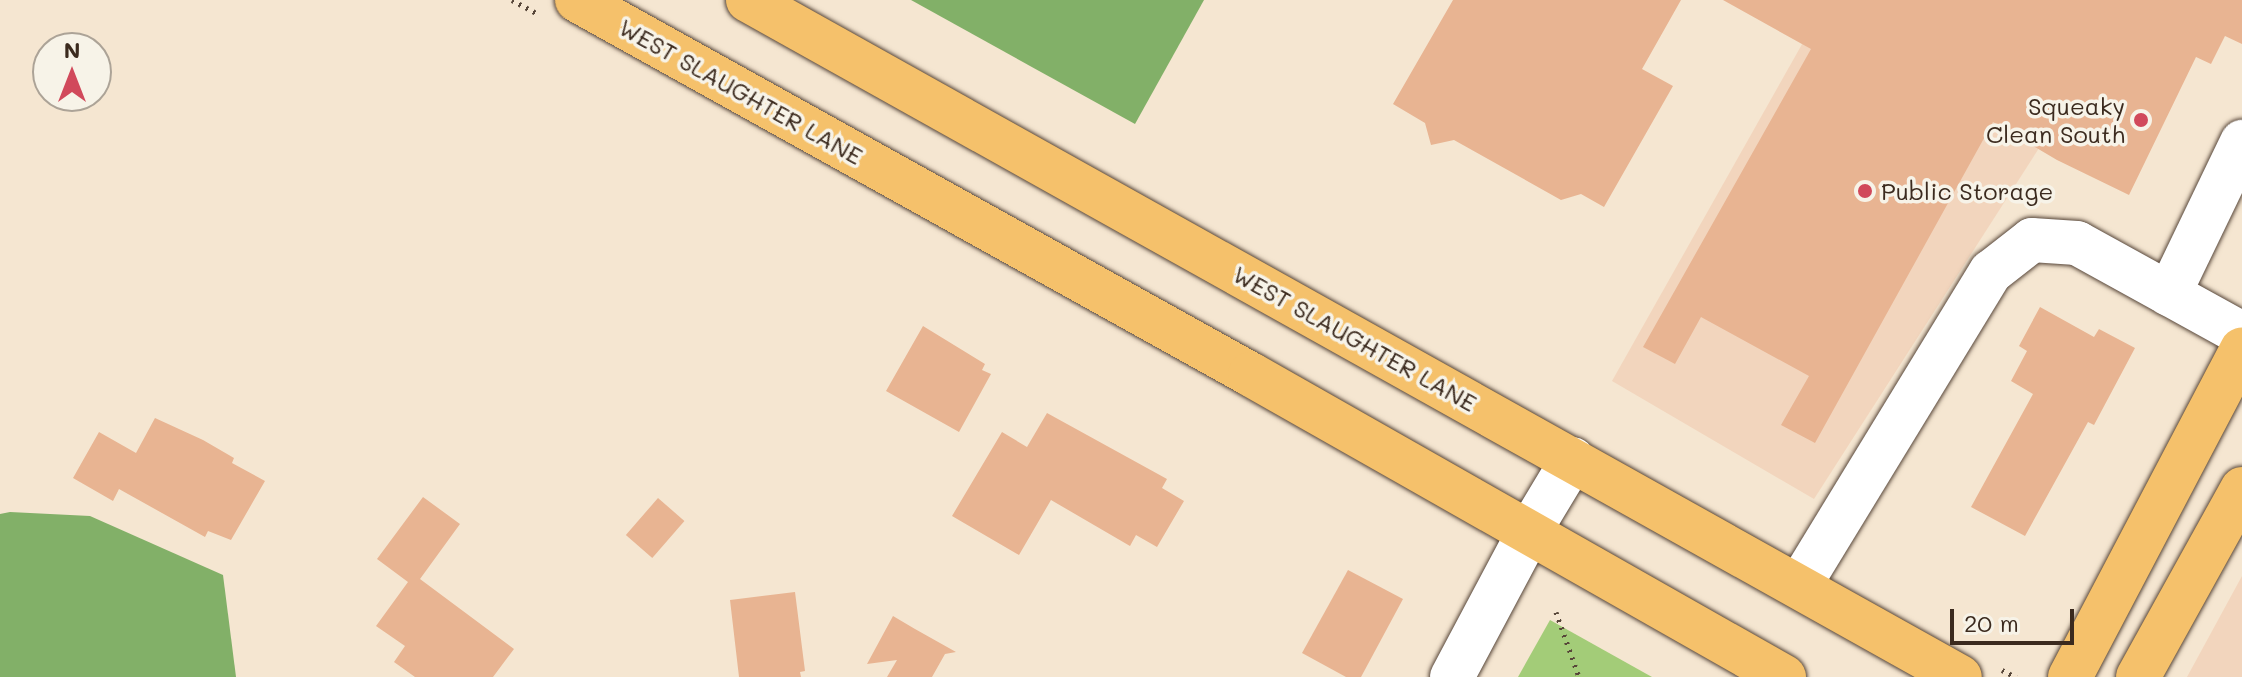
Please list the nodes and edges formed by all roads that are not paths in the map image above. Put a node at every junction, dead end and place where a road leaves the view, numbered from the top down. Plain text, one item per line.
1 (577, 0) edge
2 (748, 0) edge
3 (2242, 142) edge
4 (2169, 294) junction
5 (2242, 334) edge
6 (2242, 349) edge
7 (1573, 459) junction
8 (2242, 489) edge
9 (1529, 532) junction
10 (1799, 586) junction
11 (1978, 672) edge
12 (1452, 677) edge
13 (1784, 677) edge
14 (2070, 677) edge
15 (2138, 677) edge

1 - 9 main road, WEST SLAUGHTER LANE
2 - 7 main road, WEST SLAUGHTER LANE
3 - 4 street
4 - 5 street
4 - 10 street
6 - 14 main road
7 - 9 street
7 - 10 main road, WEST SLAUGHTER LANE
8 - 15 main road
9 - 12 street
9 - 13 main road, WEST SLAUGHTER LANE
10 - 11 main road, WEST SLAUGHTER LANE

